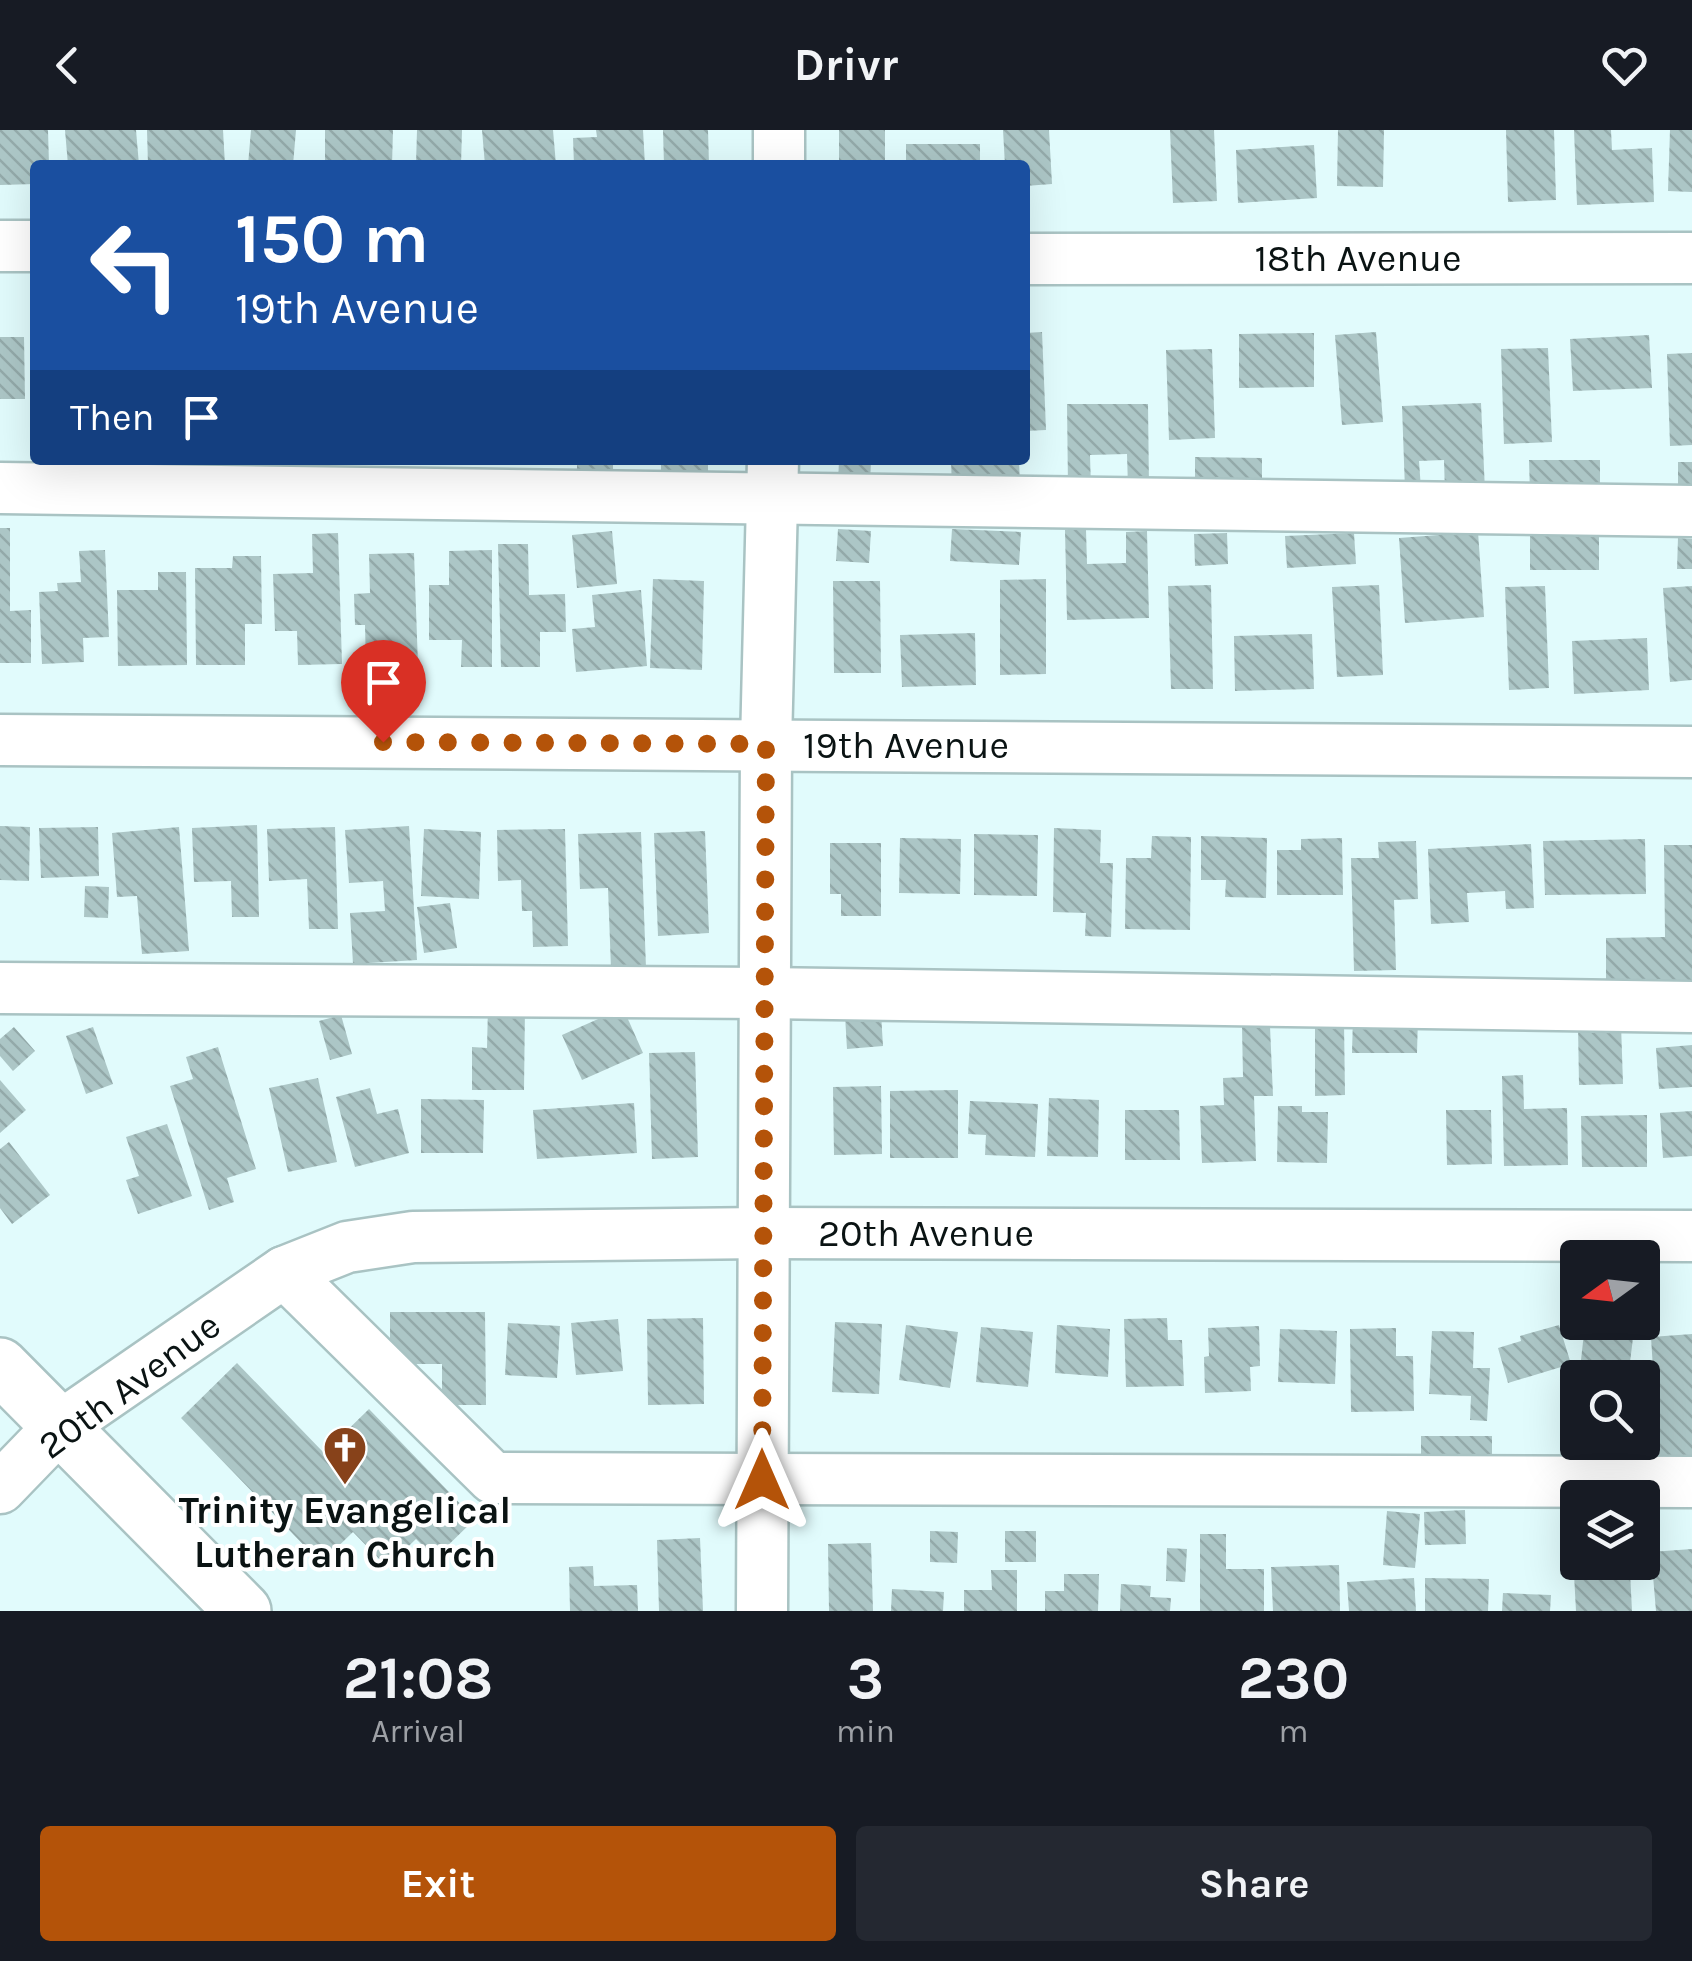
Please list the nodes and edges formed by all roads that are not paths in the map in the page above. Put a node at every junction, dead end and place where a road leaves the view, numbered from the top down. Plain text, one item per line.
1 (779, 130) edge
2 (779, 160) edge
3 (0, 246) edge
4 (30, 246) edge
5 (1030, 258) edge
6 (1692, 258) edge
7 (772, 478) edge
8 (0, 488) edge
9 (1692, 510) edge
10 (0, 740) edge
11 (766, 744) junction
12 (1692, 752) edge
13 (0, 988) edge
14 (765, 993) junction
15 (1692, 1008) edge
16 (762, 1232) junction
17 (1692, 1236) edge
18 (284, 1272) junction
19 (0, 1366) edge
20 (59, 1427) junction
21 (762, 1480) junction
22 (1692, 1482) edge
23 (0, 1488) edge
24 (242, 1611) edge
25 (762, 1611) edge

1 - 2 street
3 - 4 street
5 - 6 street, 18th Avenue
7 - 8 street
7 - 9 street
7 - 11 street
10 - 11 street, 19th Avenue
11 - 12 street, 19th Avenue
11 - 14 street
13 - 14 street
14 - 15 street
14 - 16 street
16 - 17 street, 20th Avenue
16 - 18 street, 20th Avenue
16 - 21 street
18 - 20 street, 20th Avenue
18 - 21 street
19 - 20 main road
20 - 23 street, 20th Avenue
20 - 24 main road
21 - 22 street
21 - 25 street

